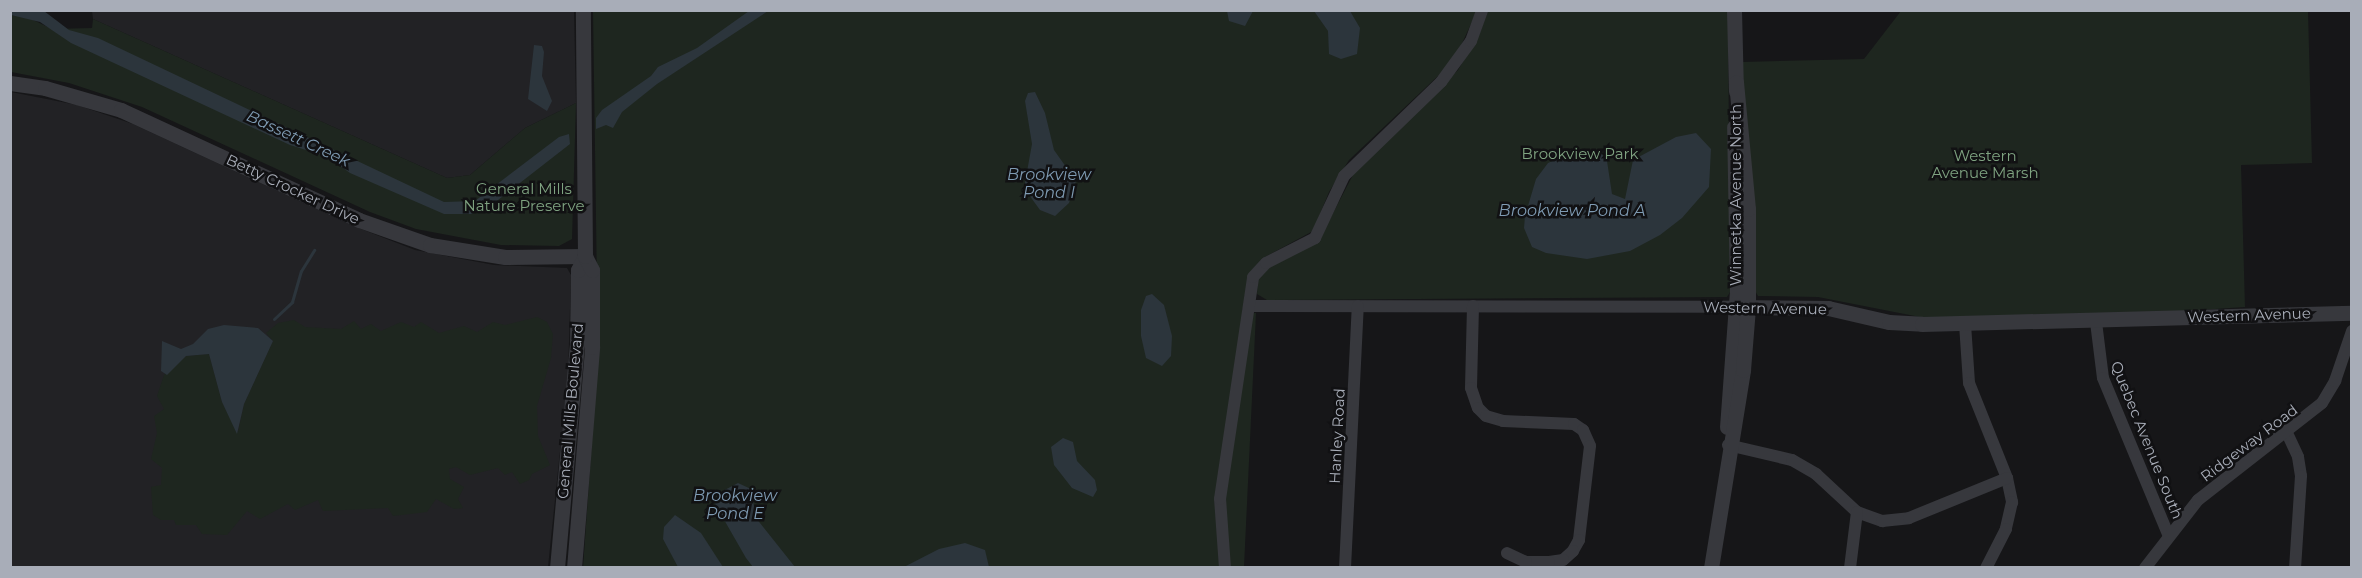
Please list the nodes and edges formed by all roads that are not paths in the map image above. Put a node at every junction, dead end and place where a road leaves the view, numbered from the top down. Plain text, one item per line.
1 (583, 10) edge
2 (1482, 10) edge
3 (1734, 10) edge
4 (10, 82) edge
5 (585, 256) junction
6 (1249, 306) junction
7 (1358, 306) junction
8 (1473, 306) junction
9 (1742, 308) junction
10 (2352, 313) edge
11 (2096, 322) junction
12 (1965, 324) junction
13 (2352, 331) edge
14 (2287, 433) junction
15 (1728, 444) junction
16 (2007, 478) junction
17 (1857, 512) junction
18 (2169, 534) junction
19 (1507, 552) dead end
20 (557, 567) edge
21 (574, 567) edge
22 (1225, 567) edge
23 (1345, 567) edge
24 (1711, 567) edge
25 (1850, 567) edge
26 (1986, 567) edge
27 (2145, 567) edge
28 (2295, 567) edge

1 - 5 street, General Mills Boulevard
2 - 6 street
3 - 9 street, Winnetka Avenue North
4 - 5 street, Betty Crocker Drive
5 - 20 street, General Mills Boulevard
5 - 21 street, General Mills Boulevard
6 - 7 street, Western Avenue
6 - 22 street
7 - 8 street, Western Avenue
7 - 23 street, Hanley Road
8 - 9 street, Western Avenue
8 - 19 street
9 - 12 street, Western Avenue
9 - 15 street, Winnetka Avenue North
10 - 11 street, Western Avenue
11 - 12 street, Western Avenue
11 - 18 street, Quebec Avenue South
12 - 16 street
13 - 14 street, Ridgeway Road
14 - 18 street, Ridgeway Road
14 - 28 street
15 - 17 street
15 - 24 street, Winnetka Avenue North
16 - 17 street
16 - 26 street
17 - 25 street
18 - 27 street, Ridgeway Road

